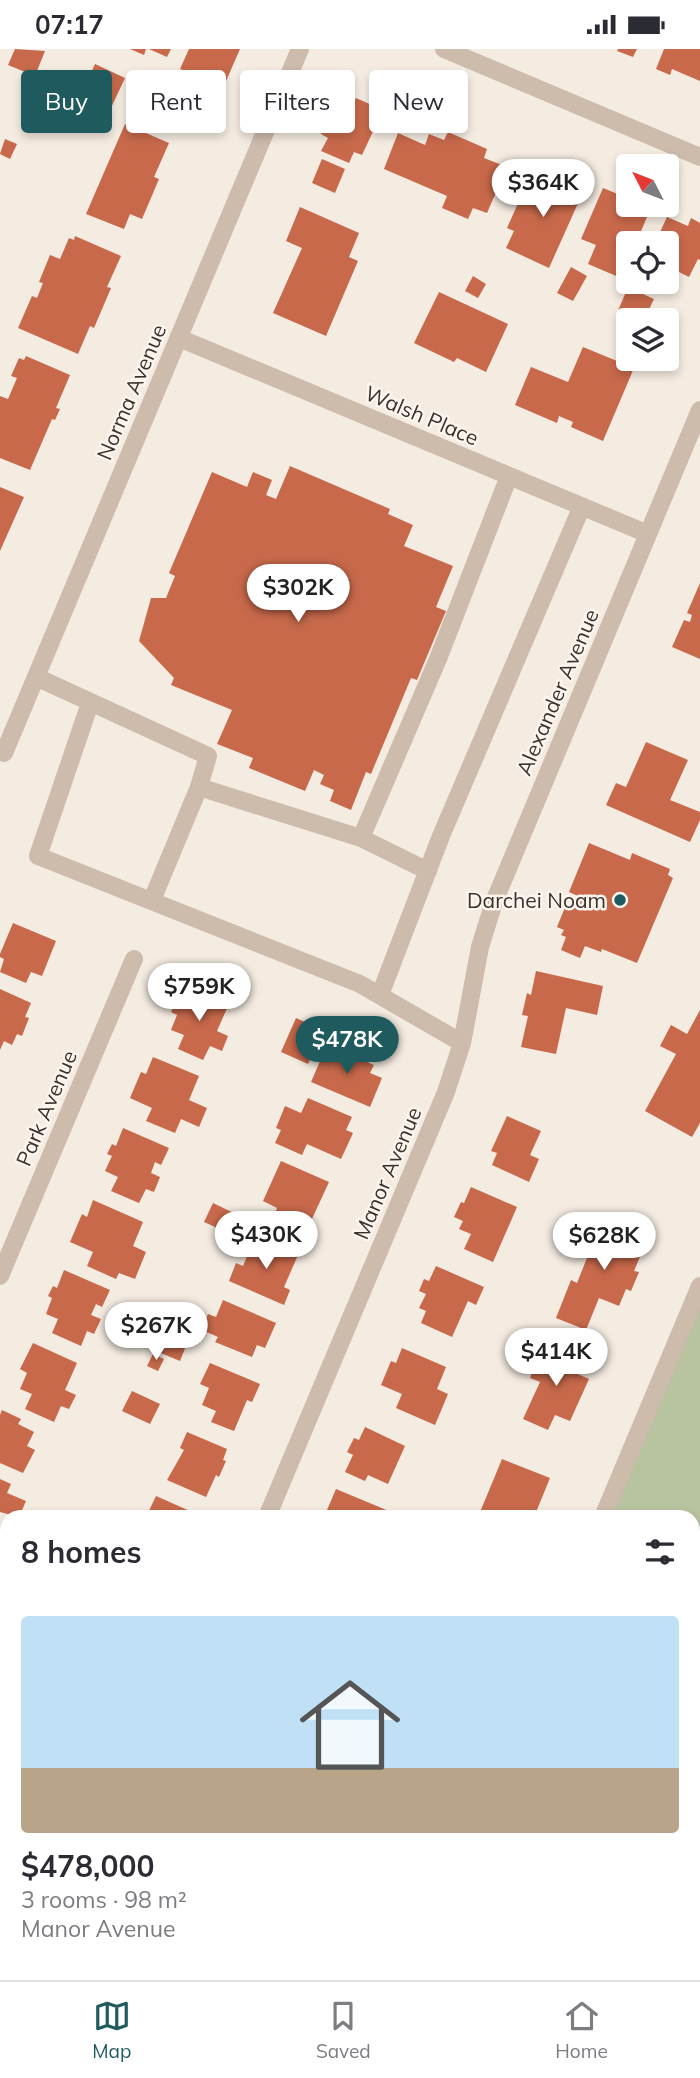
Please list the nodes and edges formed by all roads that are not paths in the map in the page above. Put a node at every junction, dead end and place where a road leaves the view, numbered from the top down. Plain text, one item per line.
1 (300, 49) edge
2 (444, 49) edge
3 (700, 157) edge
4 (178, 338) junction
5 (700, 410) edge
6 (509, 476) junction
7 (582, 506) junction
8 (648, 534) junction
9 (36, 677) junction
10 (90, 703) junction
11 (4, 753) dead end
12 (199, 787) junction
13 (361, 838) junction
14 (428, 871) junction
15 (152, 900) junction
16 (134, 958) dead end
17 (380, 995) junction
18 (471, 996) joint
19 (462, 1043) junction
20 (0, 1276) edge
21 (700, 1286) edge
22 (270, 1510) edge
23 (606, 1510) edge

1 - 4 street, Norma Avenue
2 - 3 street
4 - 6 street, Walsh Place
4 - 9 street, Norma Avenue
5 - 8 street, Alexander Avenue
6 - 7 street, Walsh Place
6 - 13 street
7 - 8 street, Walsh Place
7 - 14 street
8 - 18 street, Alexander Avenue
9 - 10 street
9 - 11 street, Norma Avenue
10 - 12 street
10 - 15 street
12 - 13 street
12 - 15 street
13 - 14 street
14 - 17 street
15 - 17 street
16 - 20 street, Park Avenue
17 - 19 street
18 - 19 street, Manor Avenue
19 - 22 street, Manor Avenue
21 - 23 street

